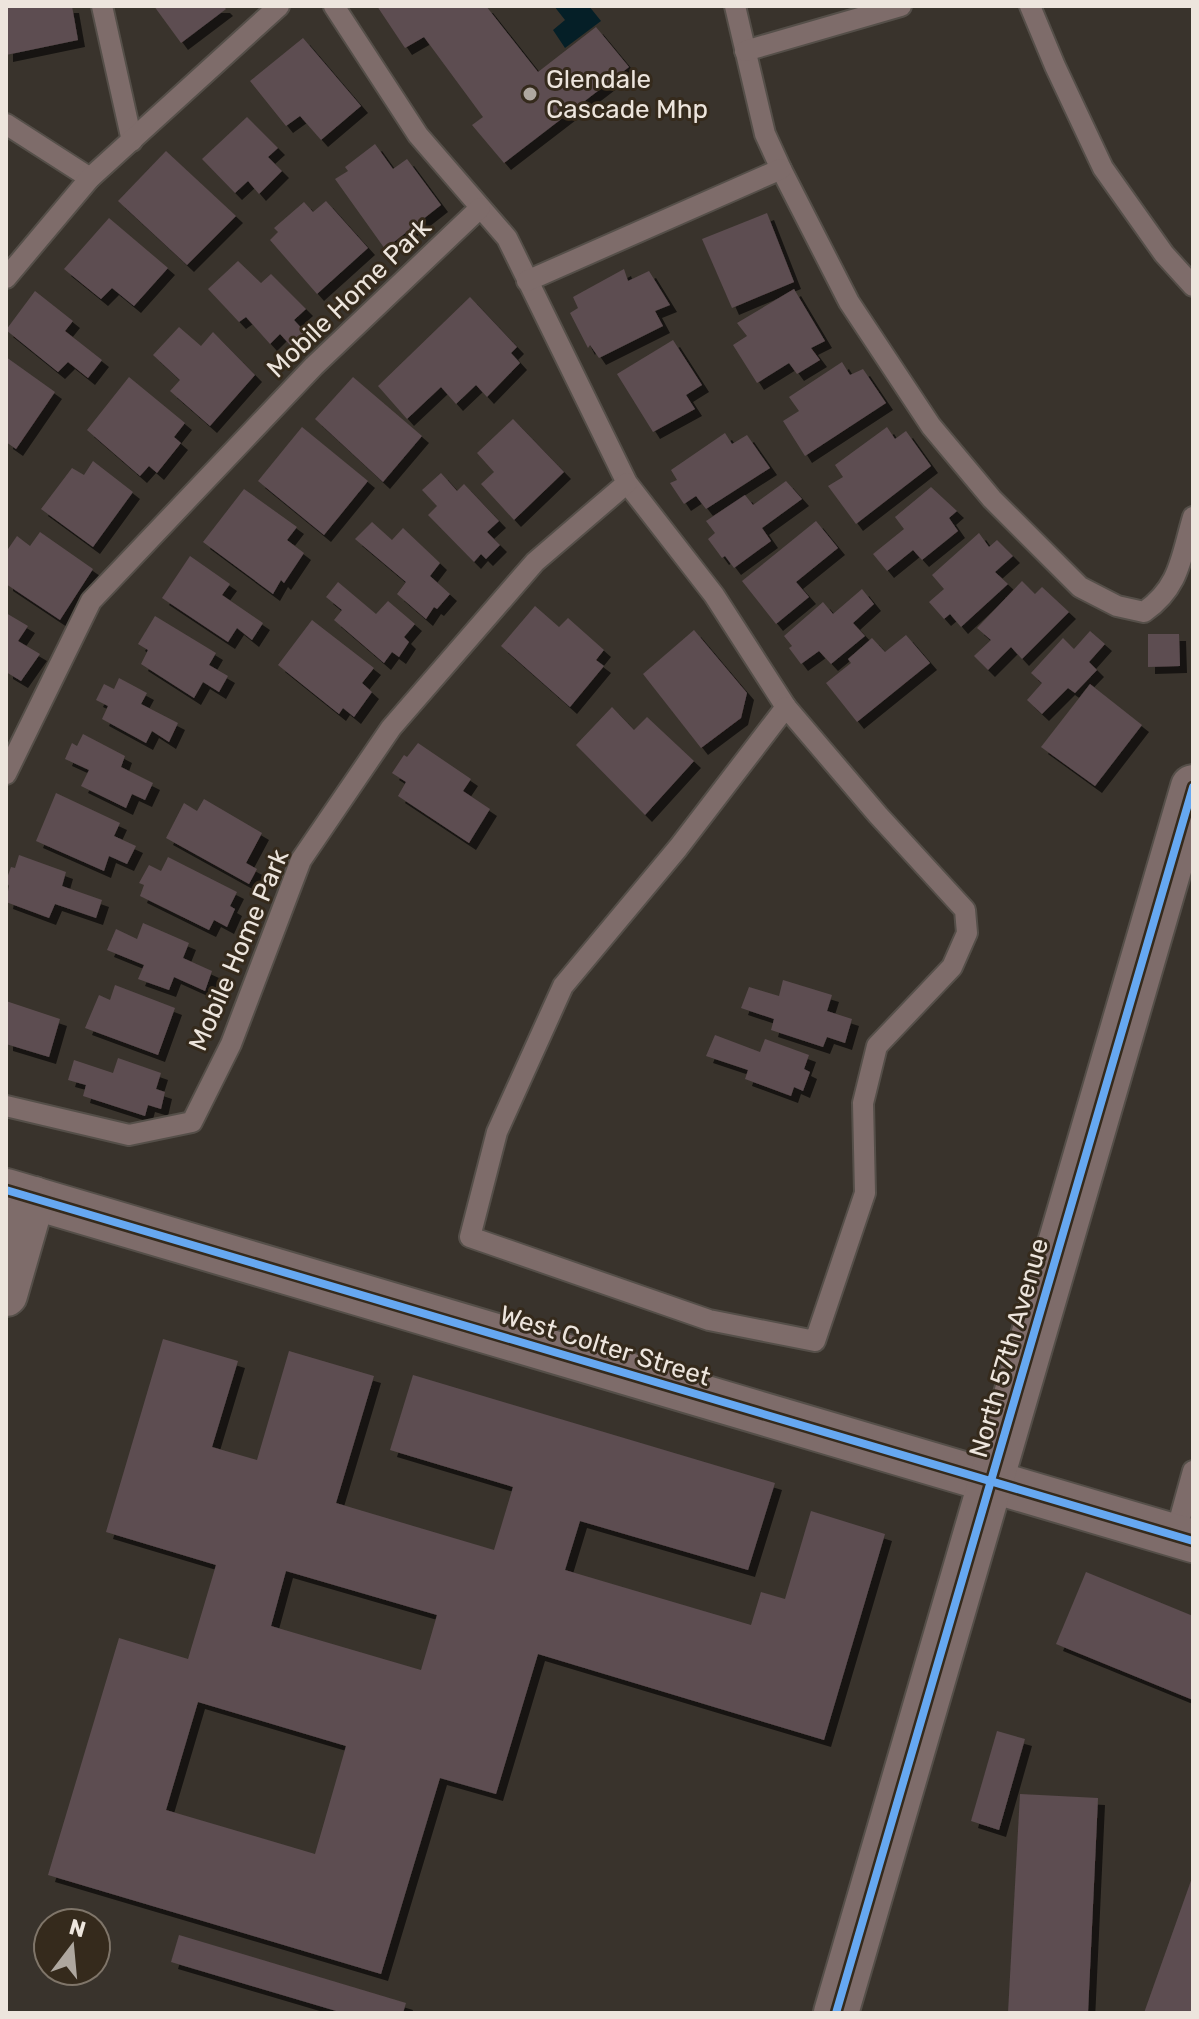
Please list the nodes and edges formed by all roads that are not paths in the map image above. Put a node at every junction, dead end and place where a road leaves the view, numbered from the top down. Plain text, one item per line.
1 (102, 6) edge
2 (279, 6) edge
3 (334, 6) edge
4 (735, 6) edge
5 (901, 6) edge
6 (1030, 6) edge
7 (745, 51) junction
8 (6, 124) edge
9 (132, 141) junction
10 (781, 169) junction
11 (90, 178) junction
12 (480, 208) junction
13 (6, 278) edge
14 (527, 281) junction
15 (1193, 286) edge
16 (627, 483) junction
17 (1193, 517) edge
18 (786, 707) junction
19 (6, 774) edge
20 (1193, 787) edge
21 (6, 1106) edge
22 (20, 1194) edge
23 (6, 1295) edge
24 (1193, 1471) edge
25 (991, 1482) junction
26 (1184, 1539) edge
27 (836, 2013) edge

1 - 9 lane
2 - 9 lane
3 - 12 lane
4 - 7 lane
5 - 7 lane
6 - 15 lane
7 - 10 lane
8 - 11 lane
9 - 11 lane
10 - 14 lane
10 - 17 lane
11 - 13 lane
12 - 14 lane
12 - 19 lane, Mobile Home Park
14 - 16 lane
16 - 18 lane
16 - 21 lane, Mobile Home Park
18 - 18 lane
20 - 25 street, North 57th Avenue
22 - 23 street
22 - 25 street, West Colter Street
24 - 26 lane
25 - 26 street, West Colter Street
25 - 27 street, North 57th Avenue

